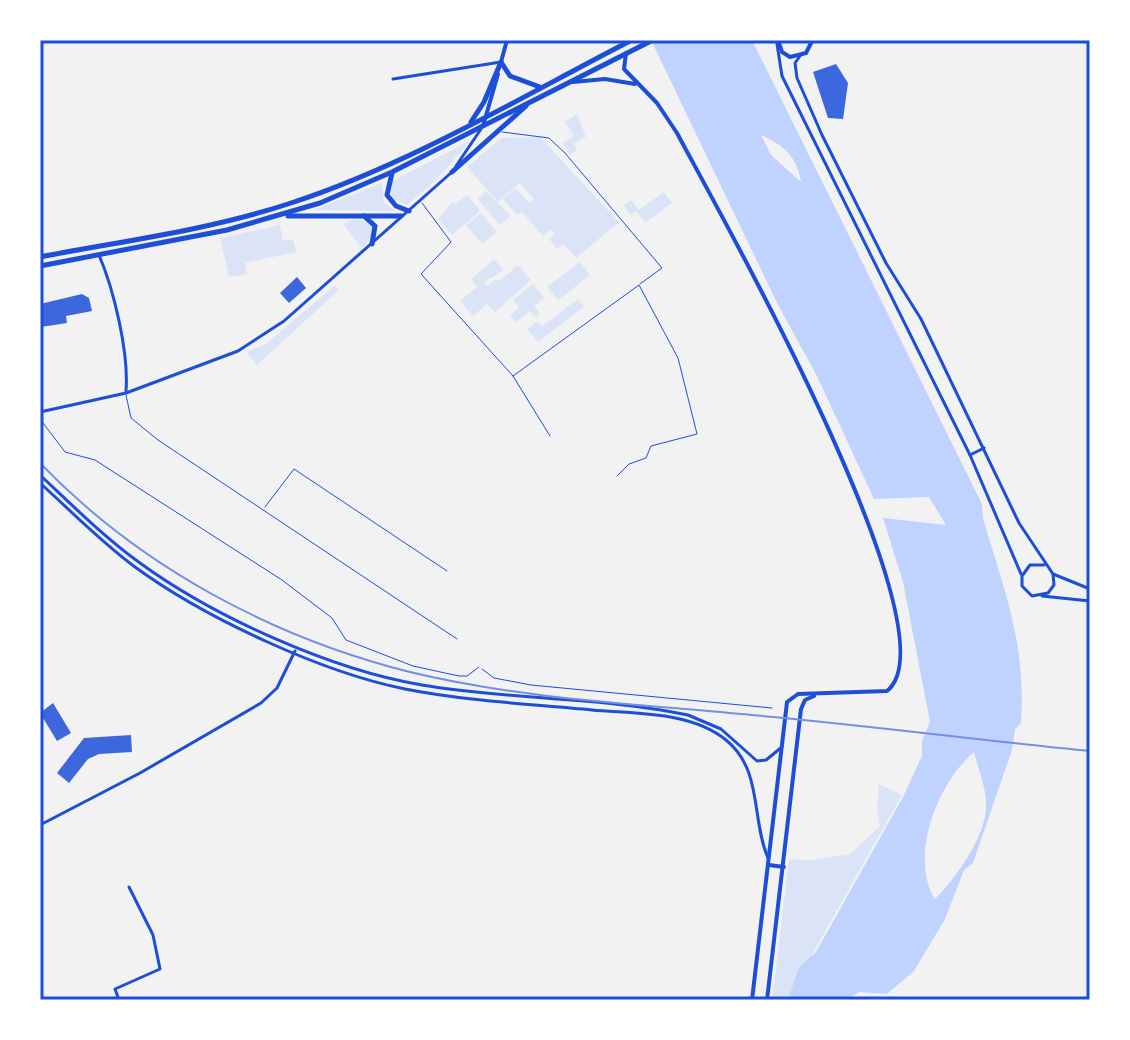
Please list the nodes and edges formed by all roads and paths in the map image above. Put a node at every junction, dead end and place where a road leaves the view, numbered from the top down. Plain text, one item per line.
1 (507, 40) edge
2 (632, 40) edge
3 (812, 40) edge
4 (650, 41) edge
5 (778, 42) edge
6 (626, 53) junction
7 (800, 56) junction
8 (501, 62) junction
9 (564, 75) junction
10 (393, 79) dead end
11 (569, 83) junction
12 (638, 84) junction
13 (541, 87) junction
14 (530, 103) junction
15 (488, 114) junction
16 (469, 124) junction
17 (483, 126) junction
18 (500, 132) junction
19 (392, 172) junction
20 (452, 172) junction
21 (420, 201) junction
22 (409, 211) junction
23 (360, 214) junction
24 (401, 216) junction
25 (279, 217) junction
26 (372, 244) junction
27 (99, 255) junction
28 (40, 257) edge
29 (40, 266) edge
30 (639, 285) junction
31 (513, 376) junction
32 (126, 393) junction
33 (40, 412) edge
34 (40, 419) edge
35 (550, 436) dead end
36 (984, 448) junction
37 (970, 455) junction
38 (40, 475) edge
39 (617, 476) dead end
40 (40, 483) edge
41 (264, 509) junction
42 (1044, 565) junction
43 (447, 571) dead end
44 (1053, 574) junction
45 (1022, 576) junction
46 (1090, 589) edge
47 (1042, 596) junction
48 (1090, 601) edge
49 (457, 639) dead end
50 (295, 651) junction
51 (816, 695) junction
52 (535, 698) junction
53 (534, 704) junction
54 (620, 706) junction
55 (772, 708) dead end
56 (620, 713) junction
57 (782, 747) junction
58 (40, 825) edge
59 (769, 863) junction
60 (784, 867) junction
61 (129, 887) dead end
62 (119, 1000) edge
63 (752, 1000) edge
64 (767, 1000) edge

1 - 8 main road
2 - 9 highway
3 - 7 main road
4 - 6 highway
5 - 7 main road
5 - 37 street
6 - 11 highway
6 - 12 main road
7 - 36 street
8 - 10 street
8 - 13 highway
8 - 15 main road
8 - 16 highway
9 - 11 highway
9 - 13 highway
11 - 12 main road
11 - 14 highway
12 - 51 main road
13 - 15 highway
14 - 17 highway
14 - 18 highway
15 - 16 highway
15 - 17 main road
16 - 28 highway
17 - 19 highway
17 - 20 street
18 - 20 highway
18 - 30 lane
19 - 22 highway
19 - 25 highway
20 - 21 street
21 - 22 street
21 - 31 lane
22 - 24 street
23 - 24 highway
23 - 25 highway
23 - 26 highway
24 - 26 street
25 - 27 highway
26 - 32 street
27 - 29 highway
27 - 32 street
30 - 31 lane
30 - 39 lane
31 - 35 lane
32 - 33 street
32 - 41 lane
34 - 55 lane
36 - 37 street
36 - 42 street
37 - 45 street
38 - 52 street
40 - 50 street
41 - 43 lane
41 - 49 lane
42 - 44 street
42 - 45 street
44 - 46 street
44 - 47 street
45 - 47 street
47 - 48 street
50 - 53 street
50 - 58 street
51 - 57 main road
51 - 60 main road
52 - 53 street
52 - 54 street
53 - 56 street
54 - 56 street
54 - 57 street
56 - 59 street
57 - 59 main road
59 - 60 main road
59 - 63 main road
60 - 64 main road
61 - 62 street

